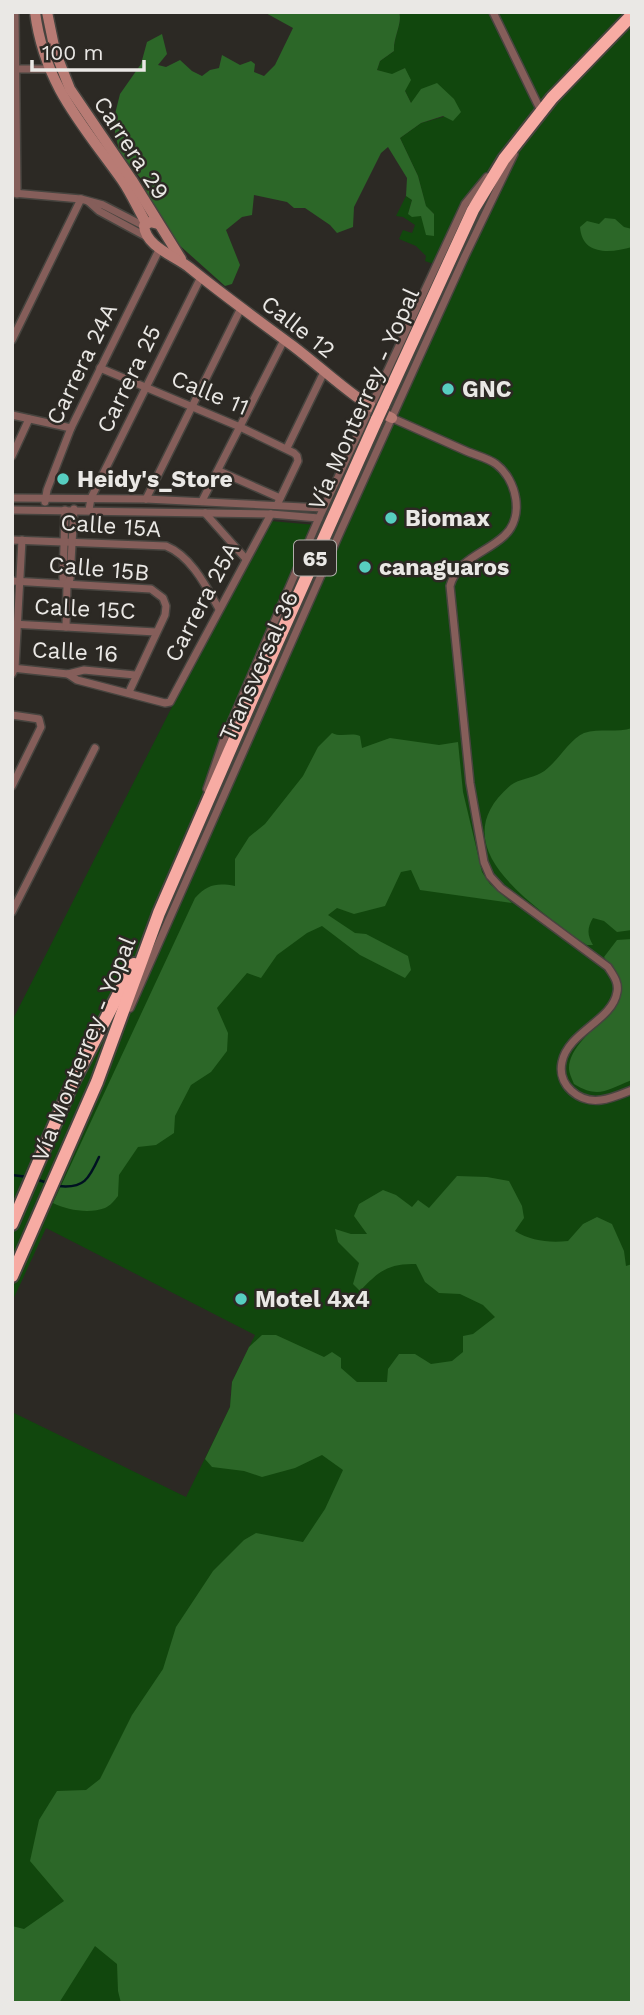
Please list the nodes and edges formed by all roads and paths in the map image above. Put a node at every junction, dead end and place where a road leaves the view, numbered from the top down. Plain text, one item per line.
1 (15, 12) edge
2 (35, 12) edge
3 (47, 12) edge
4 (493, 12) edge
5 (631, 14) edge
6 (15, 69) edge
7 (50, 69) junction
8 (538, 115) junction
9 (15, 193) edge
10 (84, 201) junction
11 (158, 224) junction
12 (146, 229) junction
13 (160, 248) junction
14 (183, 262) junction
15 (201, 277) junction
16 (241, 308) junction
17 (12, 340) edge
18 (284, 340) junction
19 (100, 368) junction
20 (324, 372) junction
21 (147, 387) junction
22 (193, 407) junction
23 (377, 411) junction
24 (12, 415) edge
25 (392, 418) junction
26 (30, 419) junction
27 (240, 427) junction
28 (71, 428) junction
29 (287, 448) junction
30 (12, 456) edge
31 (219, 471) junction
32 (12, 498) edge
33 (91, 498) junction
34 (45, 499) junction
35 (146, 499) junction
36 (189, 501) junction
37 (202, 501) junction
38 (278, 501) junction
39 (323, 508) junction
40 (12, 510) edge
41 (45, 510) junction
42 (70, 510) junction
43 (89, 510) junction
44 (186, 513) junction
45 (205, 513) junction
46 (271, 514) junction
47 (319, 518) junction
48 (12, 540) edge
49 (22, 540) junction
50 (68, 542) junction
51 (246, 559) junction
52 (16, 581) edge
53 (67, 585) junction
54 (219, 609) junction
55 (15, 624) edge
56 (66, 627) junction
57 (156, 632) junction
58 (13, 670) edge
59 (68, 674) junction
60 (135, 675) junction
61 (129, 692) junction
62 (12, 715) edge
63 (95, 748) dead end
64 (12, 786) edge
65 (186, 852) junction
66 (12, 912) edge
67 (159, 914) junction
68 (97, 1082) junction
69 (632, 1090) edge
70 (12, 1223) edge
71 (12, 1276) edge

1 - 6 street
2 - 7 main road, Carrera 29
3 - 11 main road, Carrera 29
4 - 8 street
5 - 8 highway, Vía Monterrey - Yopal / 65
6 - 7 street
6 - 9 street
7 - 12 main road, Carrera 29
8 - 23 highway, Vía Monterrey - Yopal / 65
8 - 25 street, Transversal 36 / 65
9 - 10 street
10 - 12 street
10 - 17 street
11 - 12 main road, Carrera 29
11 - 14 main road, Carrera 29
12 - 13 main road, Carrera 29
13 - 14 main road, Carrera 29
13 - 19 street, Carrera 24A
14 - 15 main road, Calle 12
15 - 16 main road, Calle 12
15 - 21 street, Carrera 25
16 - 18 main road, Calle 12
16 - 22 street
18 - 20 main road, Calle 12
18 - 27 street
19 - 21 street, Calle 11
19 - 28 street, Carrera 24A
20 - 23 main road, Calle 12
20 - 29 street
21 - 22 street, Calle 11
21 - 33 street, Carrera 25
22 - 27 street, Calle 11
22 - 35 street
23 - 25 main road, Calle 12
23 - 39 street, Transversal 36 / 65
23 - 65 highway, Vía Monterrey - Yopal / 65
24 - 26 street
25 - 68 street, Transversal 36 / 65
25 - 69 street
26 - 28 street
26 - 30 street
27 - 29 street, Calle 11
27 - 31 street
28 - 34 street, Carrera 24A
29 - 38 street, Calle 11
31 - 37 street
31 - 38 street
32 - 34 street
33 - 34 street
33 - 35 street
33 - 43 street, Carrera 25
34 - 41 street
35 - 36 street
36 - 37 street
36 - 44 street
37 - 38 street
38 - 39 street
39 - 47 street, Transversal 36 / 65
40 - 41 street
41 - 42 street
42 - 43 street
42 - 50 street
43 - 44 street
44 - 45 street
45 - 46 street
45 - 51 street
46 - 47 street
46 - 51 street, Carrera 25A
47 - 65 street, Transversal 36 / 65
48 - 49 street, Calle 15A
49 - 50 street, Calle 15A
49 - 52 street
50 - 53 street
50 - 54 street, Calle 15A
51 - 54 street, Carrera 25A
52 - 53 street, Calle 15B
52 - 55 street
53 - 56 street
53 - 57 street, Calle 15B
54 - 61 street, Carrera 25A
55 - 56 street, Calle 15C
55 - 58 street
56 - 57 street, Calle 15C
57 - 60 street
58 - 59 street, Calle 16
59 - 60 street, Calle 16
59 - 61 street
60 - 61 street
62 - 64 street
63 - 66 street
65 - 67 highway, Vía Monterrey - Yopal / 65
67 - 68 highway, Vía Monterrey - Yopal / 65
67 - 70 highway, Vía Monterrey - Yopal / 65
68 - 71 highway, Vía Monterrey - Yopal / 65

